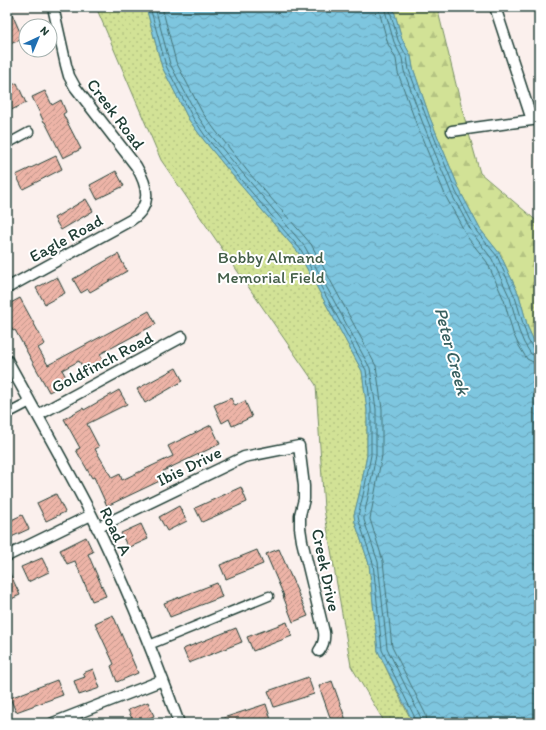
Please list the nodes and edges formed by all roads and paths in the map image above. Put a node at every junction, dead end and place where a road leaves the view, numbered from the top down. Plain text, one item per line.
1 (53, 7) edge
2 (495, 7) edge
3 (535, 120) edge
4 (452, 130) dead end
5 (29, 132) dead end
6 (7, 144) edge
7 (120, 227) joint
8 (7, 288) edge
9 (182, 337) dead end
10 (7, 360) edge
11 (30, 402) junction
12 (7, 414) edge
13 (38, 415) junction
14 (299, 446) joint
15 (91, 515) junction
16 (97, 528) junction
17 (7, 556) edge
18 (269, 596) dead end
19 (149, 645) junction
20 (319, 650) dead end
21 (163, 680) junction
22 (53, 723) edge
23 (179, 723) edge

1 - 7 street, Creek Road
2 - 3 street
3 - 4 street
5 - 6 street
7 - 8 street, Eagle Road
9 - 13 street, Goldfinch Road
10 - 11 street, Road A
11 - 12 street
11 - 13 street, Road A
13 - 15 street, Road A
14 - 16 street, Ibis Drive
14 - 20 street, Creek Drive
15 - 16 street, Road A
15 - 17 street
16 - 19 street, Road A
18 - 19 street
19 - 21 street, Road A
21 - 22 street
21 - 23 street, Road A

